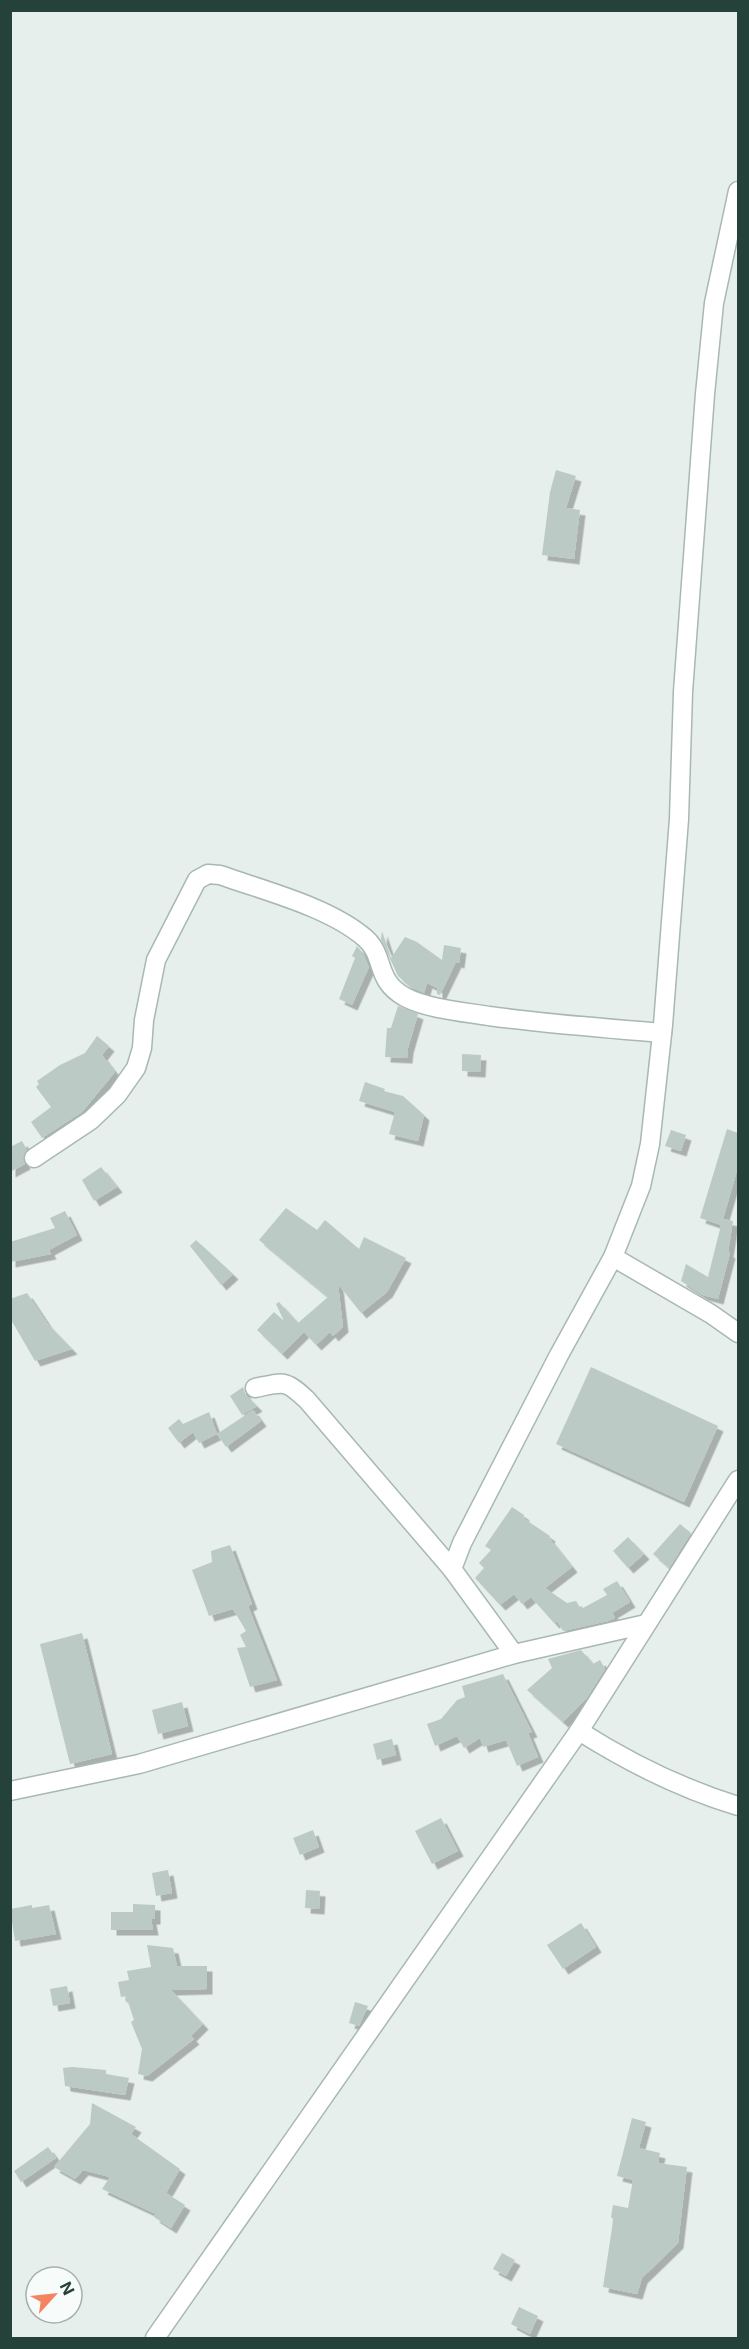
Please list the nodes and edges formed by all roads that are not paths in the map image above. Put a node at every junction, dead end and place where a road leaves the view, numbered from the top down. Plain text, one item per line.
1 (738, 191) edge
2 (662, 1033) junction
3 (34, 1158) dead end
4 (613, 1257) junction
5 (738, 1333) edge
6 (255, 1388) dead end
7 (738, 1480) edge
8 (452, 1569) junction
9 (646, 1624) junction
10 (514, 1654) junction
11 (579, 1731) junction
12 (10, 1791) edge
13 (738, 1806) edge
14 (155, 2338) edge

1 - 2 street
2 - 3 street
2 - 4 street
4 - 5 street
4 - 8 street
6 - 8 street
7 - 9 street
8 - 10 street
9 - 10 street
9 - 11 street
10 - 12 street
11 - 13 street
11 - 14 street

